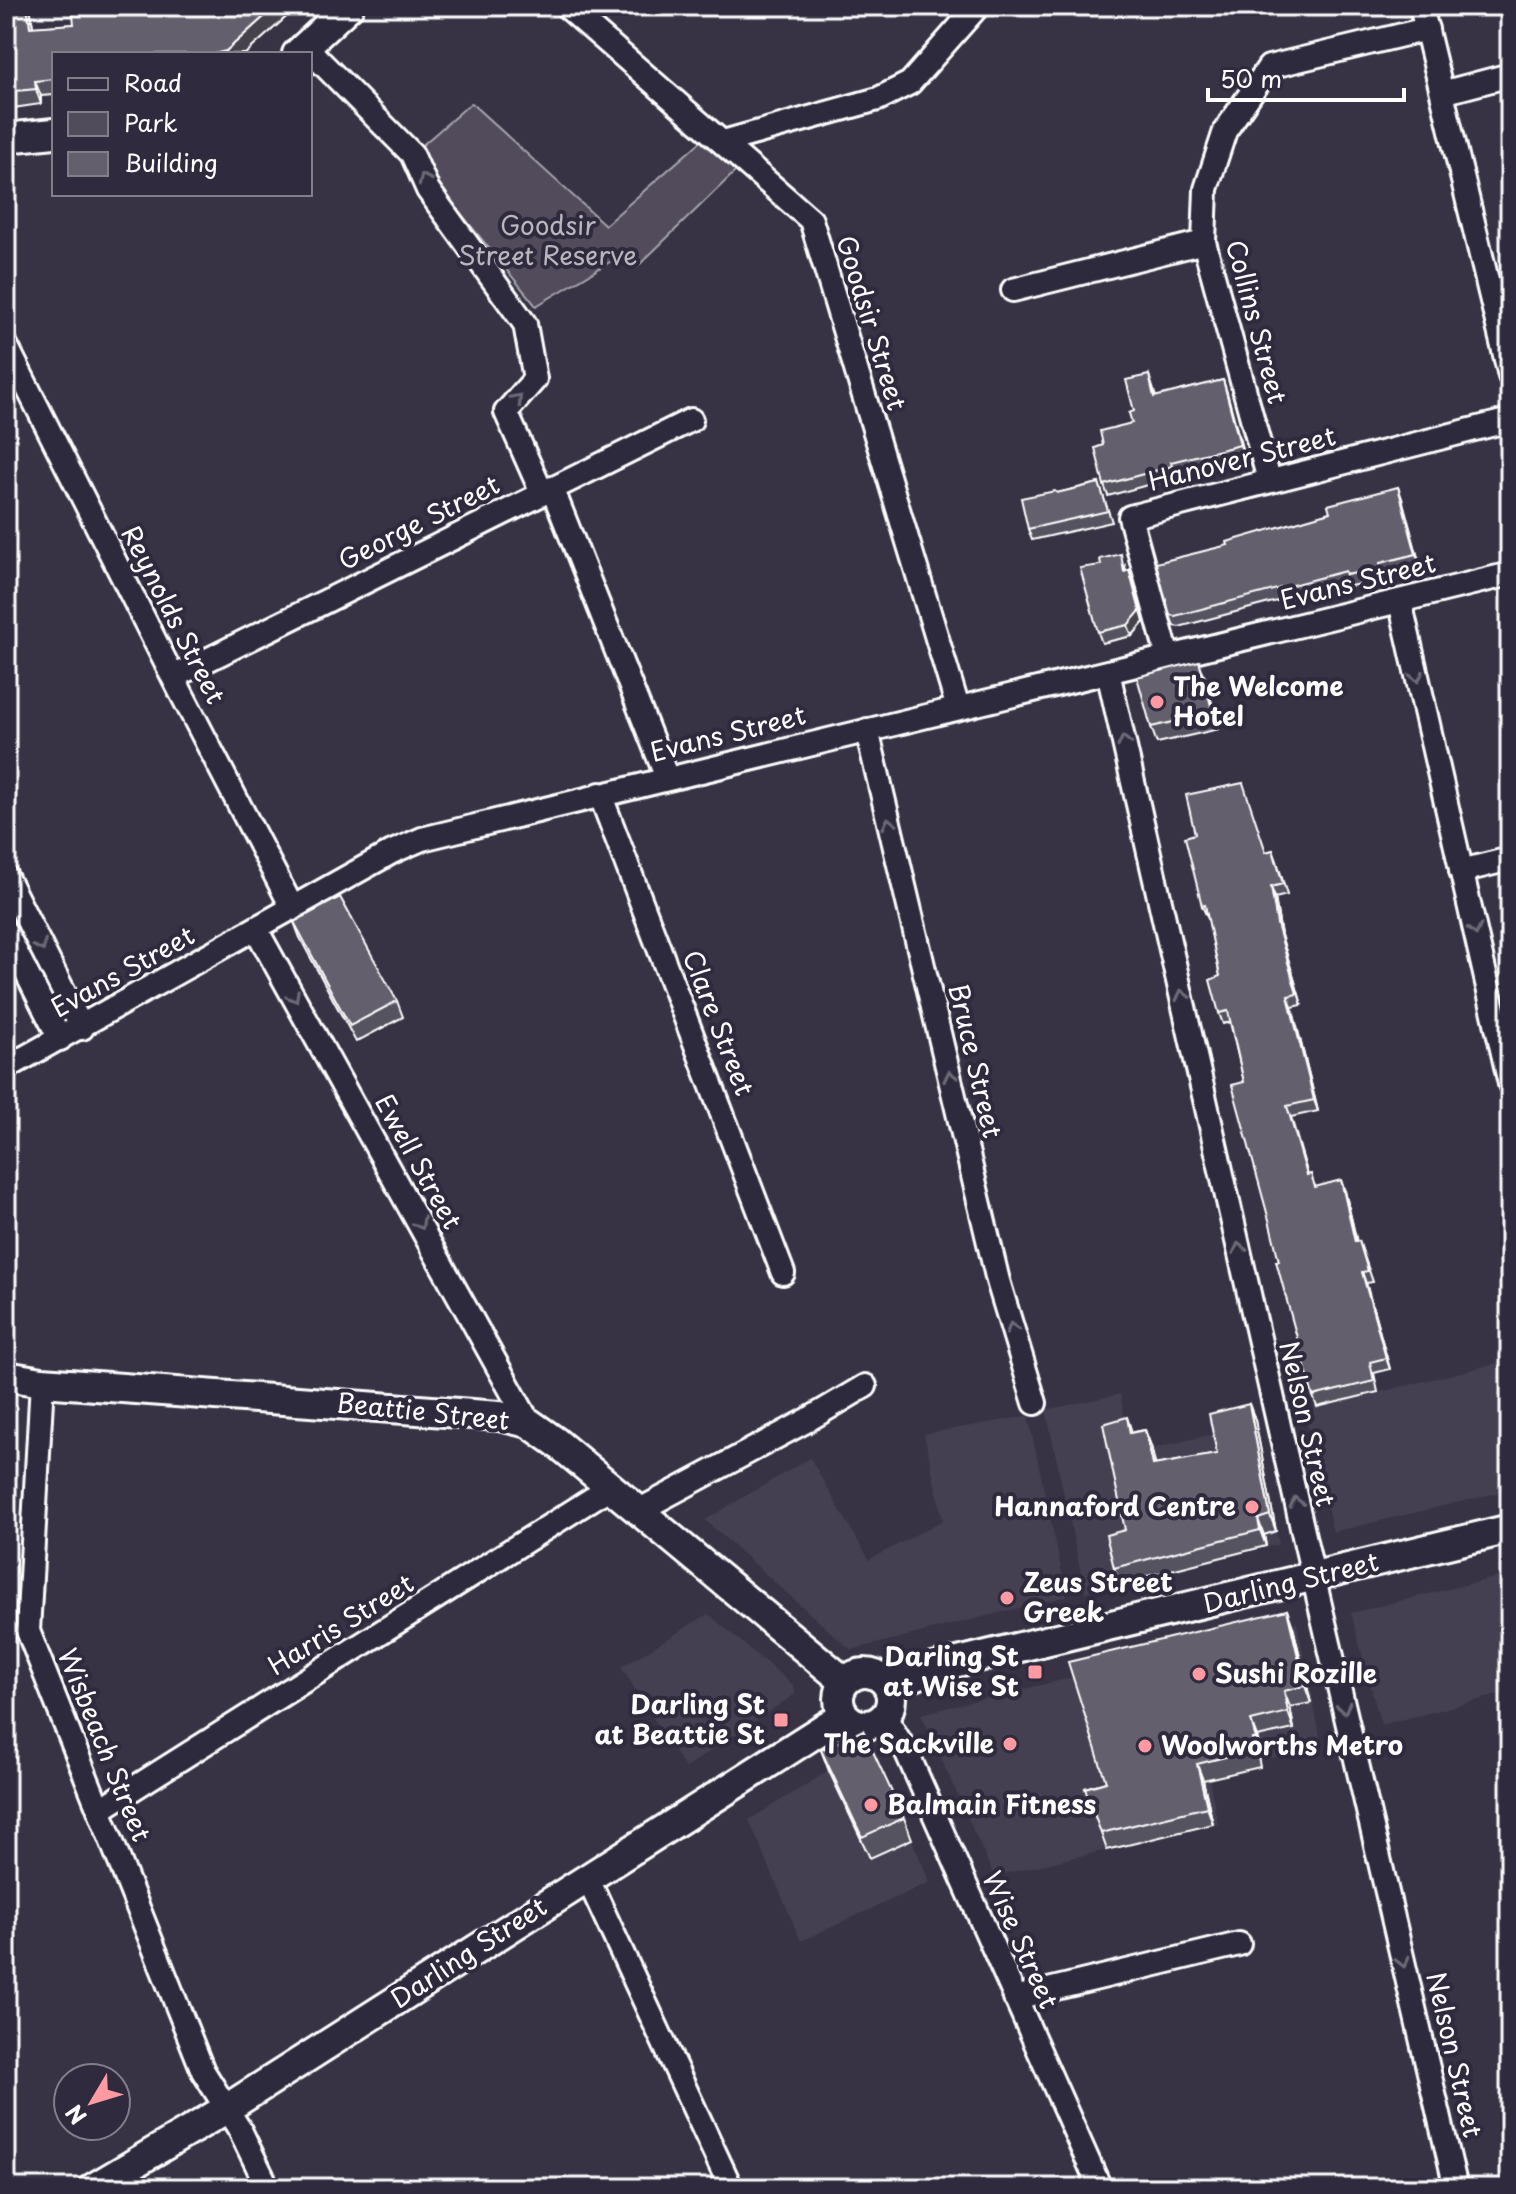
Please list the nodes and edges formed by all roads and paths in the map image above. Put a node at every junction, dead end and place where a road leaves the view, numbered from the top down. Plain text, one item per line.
1 (349, 6) edge
2 (566, 6) edge
3 (978, 6) edge
4 (1421, 6) edge
5 (1427, 29) junction
6 (302, 50) edge
7 (312, 59) edge
8 (1510, 75) edge
9 (1442, 93) junction
10 (52, 133) edge
11 (6, 138) edge
12 (723, 142) junction
13 (1204, 242) junction
14 (1013, 290) dead end
15 (1502, 303) edge
16 (6, 345) edge
17 (1510, 376) edge
18 (14, 381) edge
19 (691, 420) dead end
20 (1510, 420) edge
21 (1269, 480) junction
22 (547, 491) junction
23 (1510, 574) edge
24 (1400, 601) junction
25 (1168, 657) junction
26 (1108, 672) junction
27 (173, 677) junction
28 (958, 708) junction
29 (867, 730) junction
30 (667, 778) junction
31 (600, 794) junction
32 (1510, 859) edge
33 (1461, 871) junction
34 (6, 877) edge
35 (293, 909) junction
36 (256, 929) junction
37 (6, 933) edge
38 (82, 1028) junction
39 (60, 1039) junction
40 (6, 1068) edge
41 (1510, 1084) edge
42 (783, 1273) dead end
43 (6, 1376) edge
44 (42, 1382) junction
45 (865, 1386) dead end
46 (1035, 1403) dead end
47 (529, 1423) junction
48 (611, 1487) junction
49 (638, 1511) junction
50 (1510, 1529) edge
51 (1314, 1578) junction
52 (845, 1682) junction
53 (888, 1687) junction
54 (844, 1715) junction
55 (885, 1717) junction
56 (101, 1809) junction
57 (587, 1877) junction
58 (1239, 1944) dead end
59 (1015, 1998) junction
60 (226, 2109) junction
61 (93, 2188) edge
62 (268, 2188) edge
63 (731, 2188) edge
64 (1100, 2188) edge
65 (1456, 2188) edge

1 - 6 street
2 - 12 street, Goodsir Street
3 - 12 street
4 - 5 street
5 - 9 street
5 - 13 street, Collins Street
22 -> 7 street
8 - 9 street
9 - 15 street
10 - 11 street
12 - 28 street, Goodsir Street
13 - 14 street
13 - 21 street, Collins Street
15 - 17 street
16 - 18 street, Reynolds Street
18 - 27 street, Reynolds Street
19 - 22 street, George Street
20 - 21 street, Hanover Street
21 - 25 street, Hanover Street
22 - 27 street, George Street
22 - 30 street
23 - 24 street, Evans Street
24 - 25 street, Evans Street
24 -> 33 street
25 - 26 street, Evans Street
26 - 28 street, Evans Street
51 -> 26 street, Nelson Street
27 - 35 street, Reynolds Street
28 - 29 street, Evans Street
29 - 30 street, Evans Street
46 -> 29 street, Bruce Street
30 - 31 street, Evans Street
31 - 35 street, Evans Street
31 - 42 street, Clare Street
32 - 33 street
33 -> 41 street
34 -> 38 street
35 - 36 street, Evans Street
36 - 38 street, Evans Street
36 -> 47 street, Ewell Street
37 - 39 street
38 - 39 street, Evans Street
39 - 40 street, Evans Street
43 - 44 street, Beattie Street
44 - 47 street, Beattie Street
44 - 56 street, Wisbeach Street
45 - 49 street
47 - 48 street, Beattie Street
48 - 49 street, Beattie Street
48 - 56 street, Harris Street
49 - 52 street, Beattie Street
50 - 51 street, Darling Street
51 - 53 street, Darling Street
51 -> 65 street, Nelson Street
52 - 53 street
52 - 54 street
53 - 55 street
54 - 55 street
54 - 57 street, Darling Street
55 - 59 street, Wise Street
56 - 60 street, Wisbeach Street
57 - 60 street, Darling Street
57 - 63 street
58 - 59 street
59 - 64 street, Wise Street
60 - 61 street, Darling Street
60 - 62 street, Wisbeach Street

